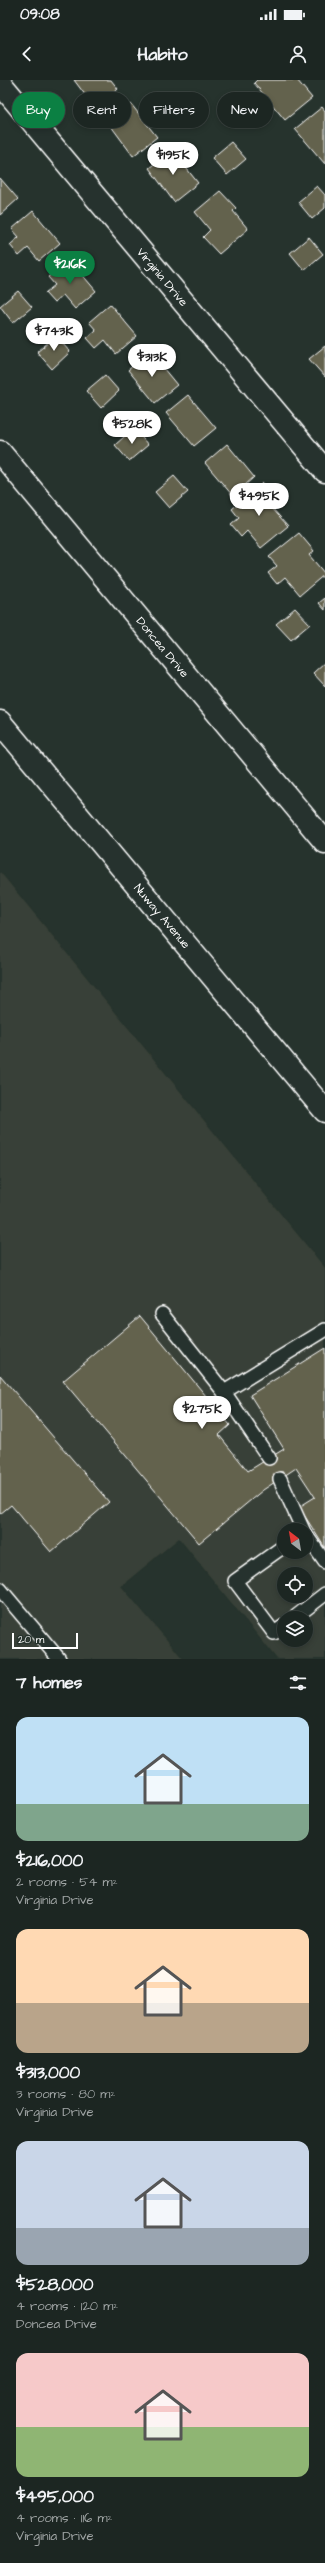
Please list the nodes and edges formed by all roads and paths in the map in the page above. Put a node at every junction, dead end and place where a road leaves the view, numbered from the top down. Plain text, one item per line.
1 (0, 83) edge
2 (0, 452) edge
3 (325, 471) edge
4 (0, 722) edge
5 (325, 842) edge
6 (325, 1111) edge
7 (162, 1314) dead end
8 (325, 1330) edge
9 (224, 1392) junction
10 (269, 1458) dead end
11 (280, 1478) dead end
12 (300, 1523) edge
13 (313, 1545) edge
14 (277, 1551) edge
15 (325, 1562) edge
16 (0, 1589) edge
17 (325, 1594) edge
18 (303, 1611) edge
19 (277, 1631) edge
20 (60, 1659) edge

1 - 3 street, Virginia Drive
2 - 5 street, Doncea Drive
4 - 6 street, Nuway Avenue
7 - 9 lane
8 - 9 lane
9 - 10 lane
11 - 12 lane
13 - 15 lane
14 - 19 lane
16 - 20 lane
17 - 18 lane

